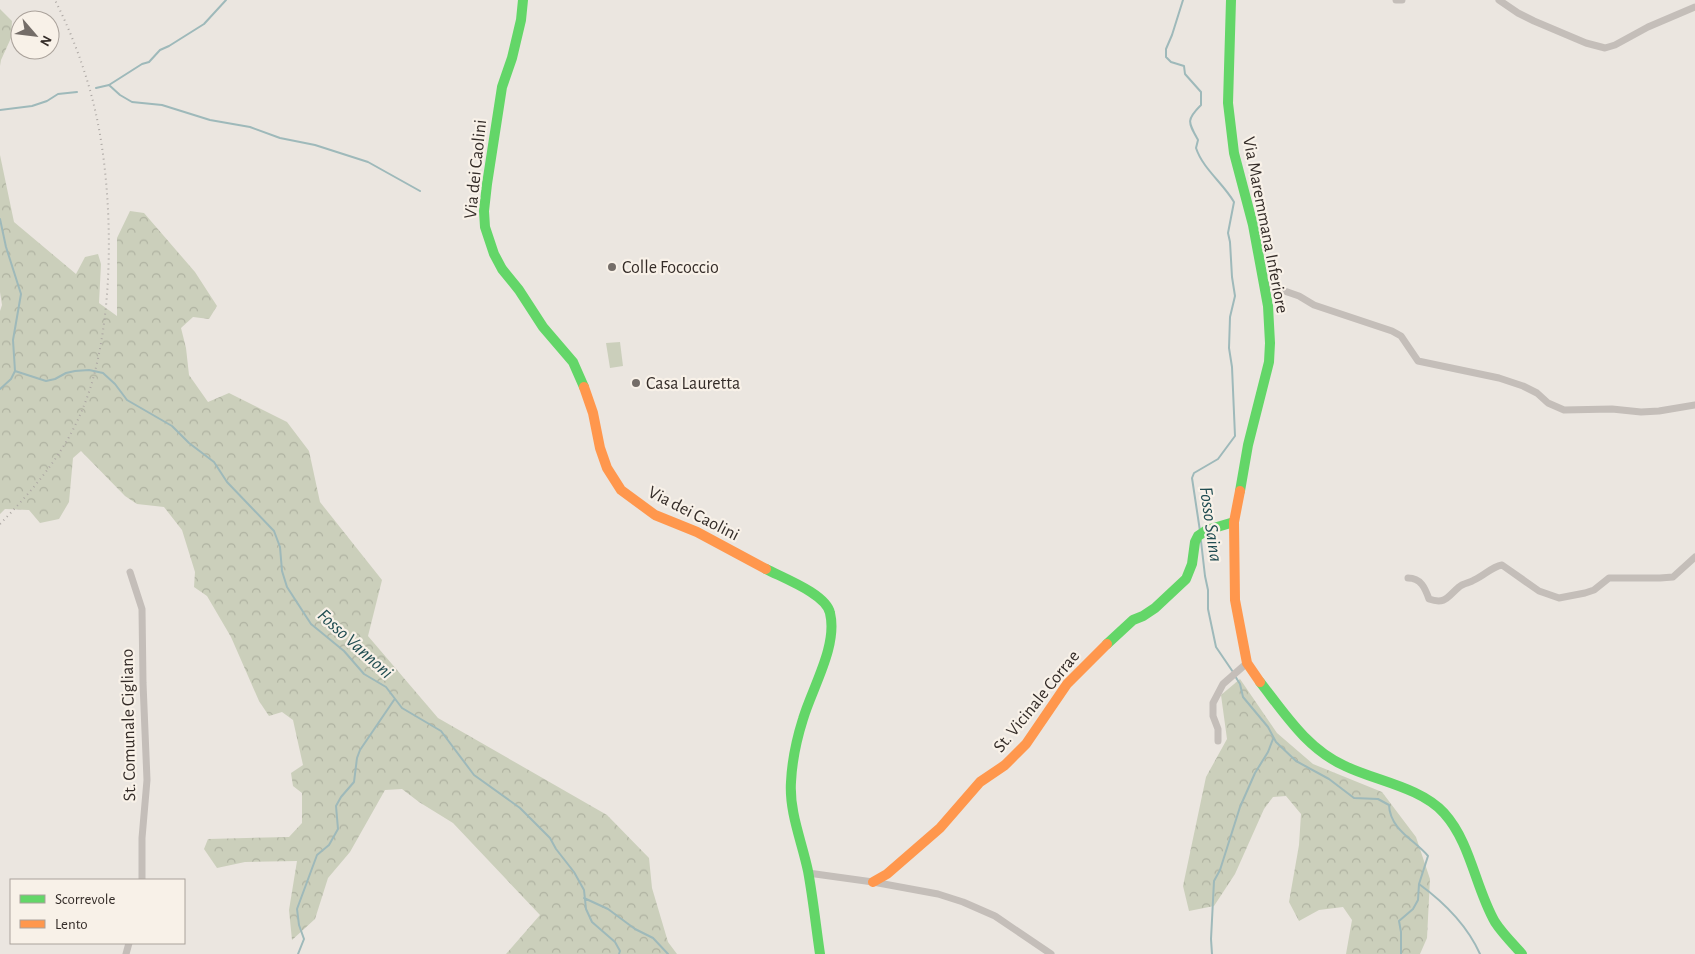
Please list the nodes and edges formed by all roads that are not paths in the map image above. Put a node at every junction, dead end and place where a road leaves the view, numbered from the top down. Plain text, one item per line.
1 (524, 0) edge
2 (1231, 0) edge
3 (1396, 0) edge
4 (1402, 0) edge
5 (1498, 0) edge
6 (1695, 7) edge
7 (1264, 284) junction
8 (1695, 406) edge
9 (1234, 522) junction
10 (1695, 557) edge
11 (130, 572) dead end
12 (1408, 578) dead end
13 (1247, 664) junction
14 (1218, 741) dead end
15 (808, 873) junction
16 (142, 879) edge
17 (873, 882) junction
18 (820, 954) edge
19 (1051, 954) edge
20 (1522, 954) edge

1 - 15 street, Via dei Caolini
2 - 7 street, Via Maremmana Inferiore
3 - 4 street
5 - 6 street
7 - 8 street
7 - 9 street, Via Maremmana Inferiore
9 - 13 street, Via Maremmana Inferiore
9 - 17 street, St. Vicinale Corrae
10 - 12 street
11 - 16 street, St. Comunale Cigliano
13 - 14 street
13 - 20 street, Via Maremmana Inferiore
15 - 17 street
15 - 18 street, Via dei Caolini
17 - 19 street

